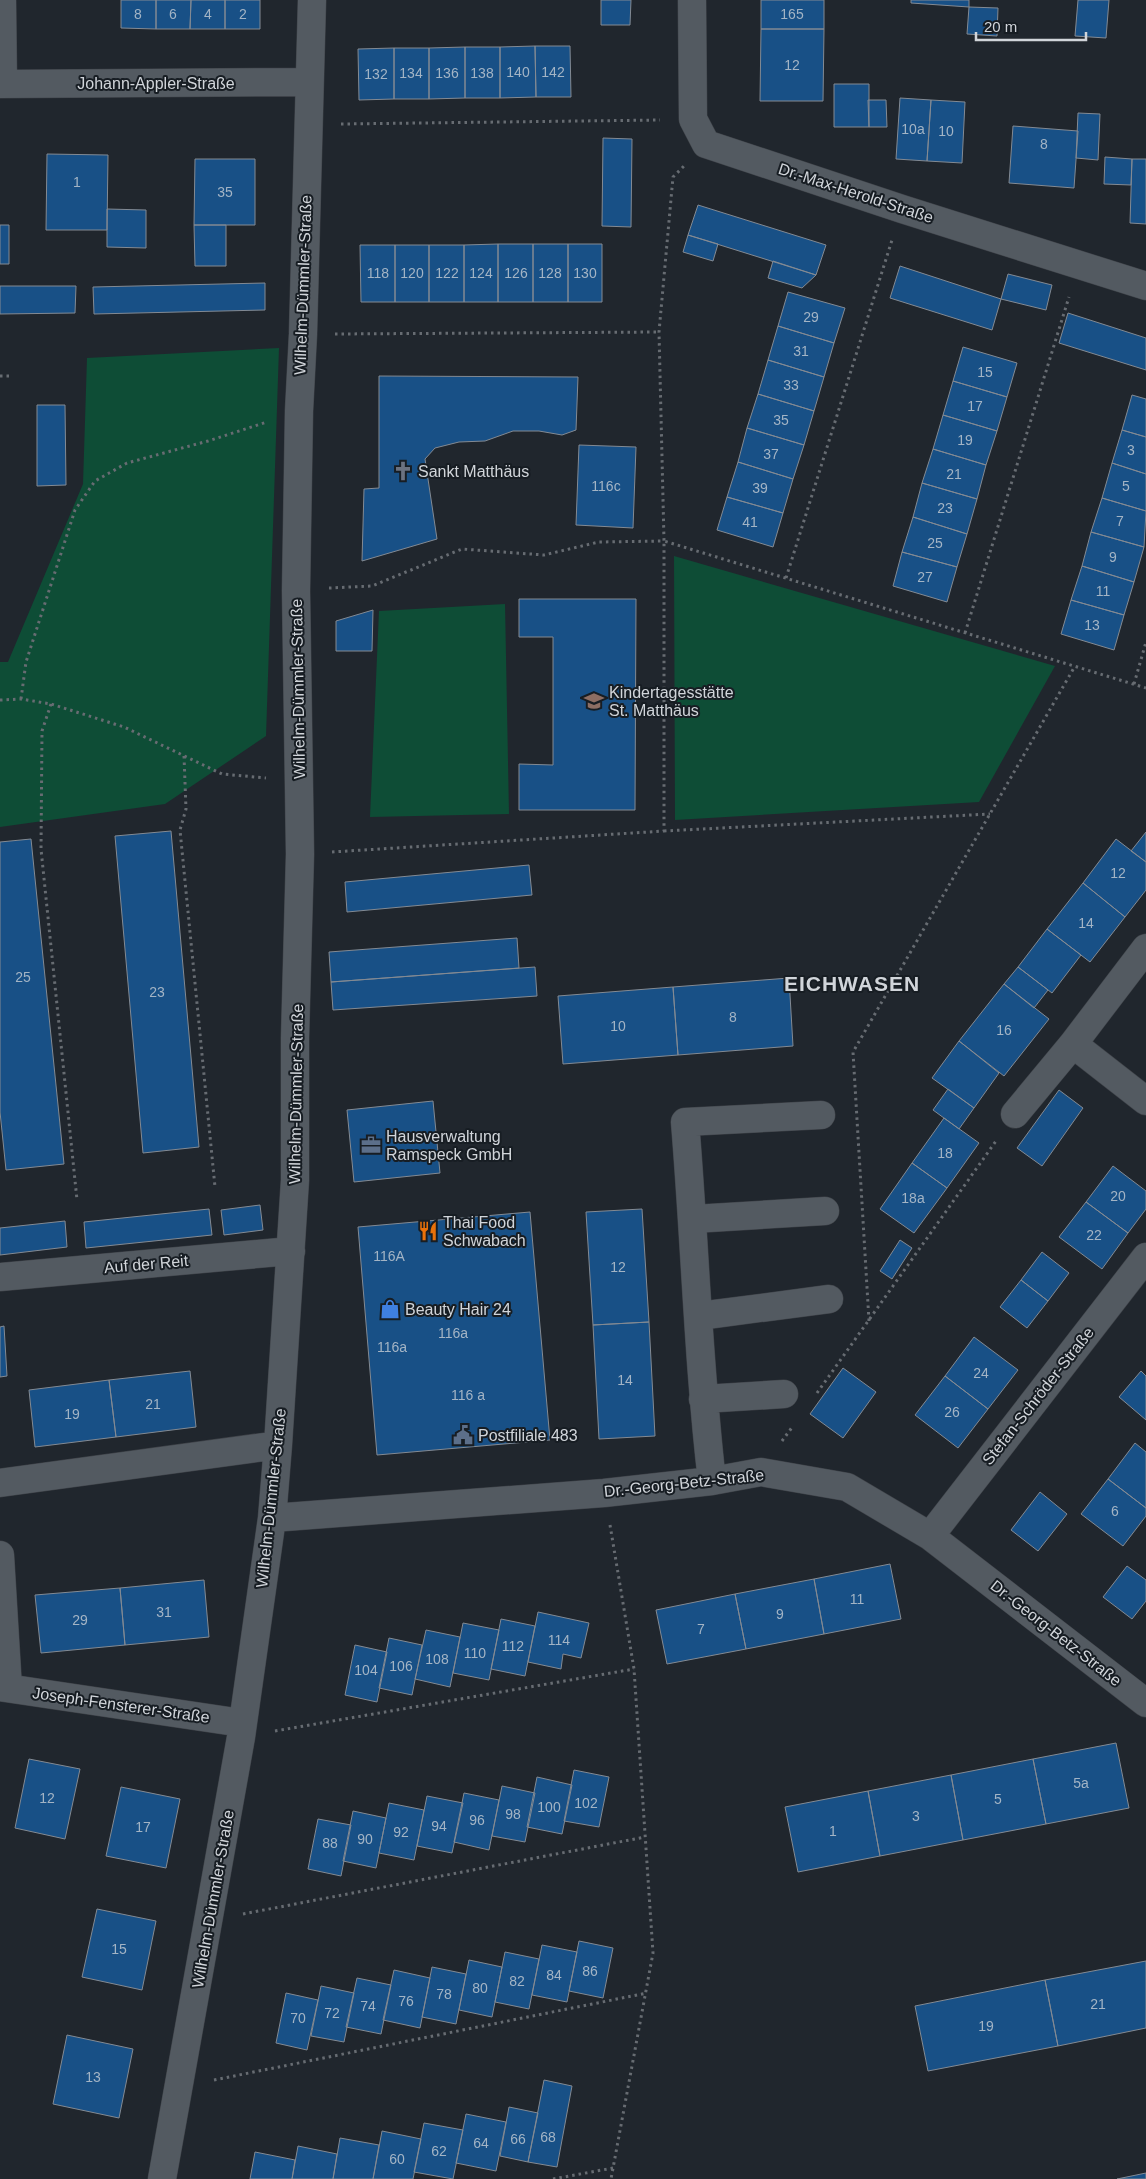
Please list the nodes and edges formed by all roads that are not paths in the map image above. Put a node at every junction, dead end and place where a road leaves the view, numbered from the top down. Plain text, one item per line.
1 (2, 0) edge
2 (312, 0) edge
3 (692, 0) edge
4 (308, 82) junction
5 (2, 84) edge
6 (1146, 286) edge
7 (1146, 948) edge
8 (1074, 1044) junction
9 (1146, 1101) edge
10 (1015, 1114) road end
11 (821, 1115) dead end
12 (825, 1210) dead end
13 (693, 1219) junction
14 (291, 1251) junction
15 (1146, 1256) edge
16 (0, 1277) edge
17 (829, 1299) dead end
18 (699, 1316) junction
19 (784, 1394) dead end
20 (702, 1399) junction
21 (278, 1445) junction
22 (712, 1481) junction
23 (0, 1483) edge
24 (272, 1518) junction
25 (930, 1536) junction
26 (0, 1555) edge
27 (4, 1688) edge
28 (1146, 1703) edge
29 (242, 1730) junction
30 (162, 2179) edge

1 - 5 street, Johann-Appler-Straße
2 - 4 street, Wilhelm-Dümmler-Straße
3 - 6 street, Dr.-Max-Herold-Straße
4 - 5 street, Johann-Appler-Straße
4 - 14 street, Wilhelm-Dümmler-Straße
7 - 8 street
8 - 9 street
8 - 10 street
11 - 13 street
12 - 13 street
13 - 18 street
14 - 16 street, Auf der Reit
14 - 21 street, Wilhelm-Dümmler-Straße
15 - 25 street, Stefan-Schröder-Straße
17 - 18 street
18 - 20 street
19 - 20 street
20 - 22 street
21 - 23 street
21 - 24 street, Wilhelm-Dümmler-Straße
22 - 24 street, Dr.-Georg-Betz-Straße
22 - 25 street, Dr.-Georg-Betz-Straße
24 - 29 street, Wilhelm-Dümmler-Straße
25 - 28 street, Dr.-Georg-Betz-Straße
26 - 27 street
27 - 29 street, Joseph-Fensterer-Straße
29 - 30 street, Wilhelm-Dümmler-Straße

